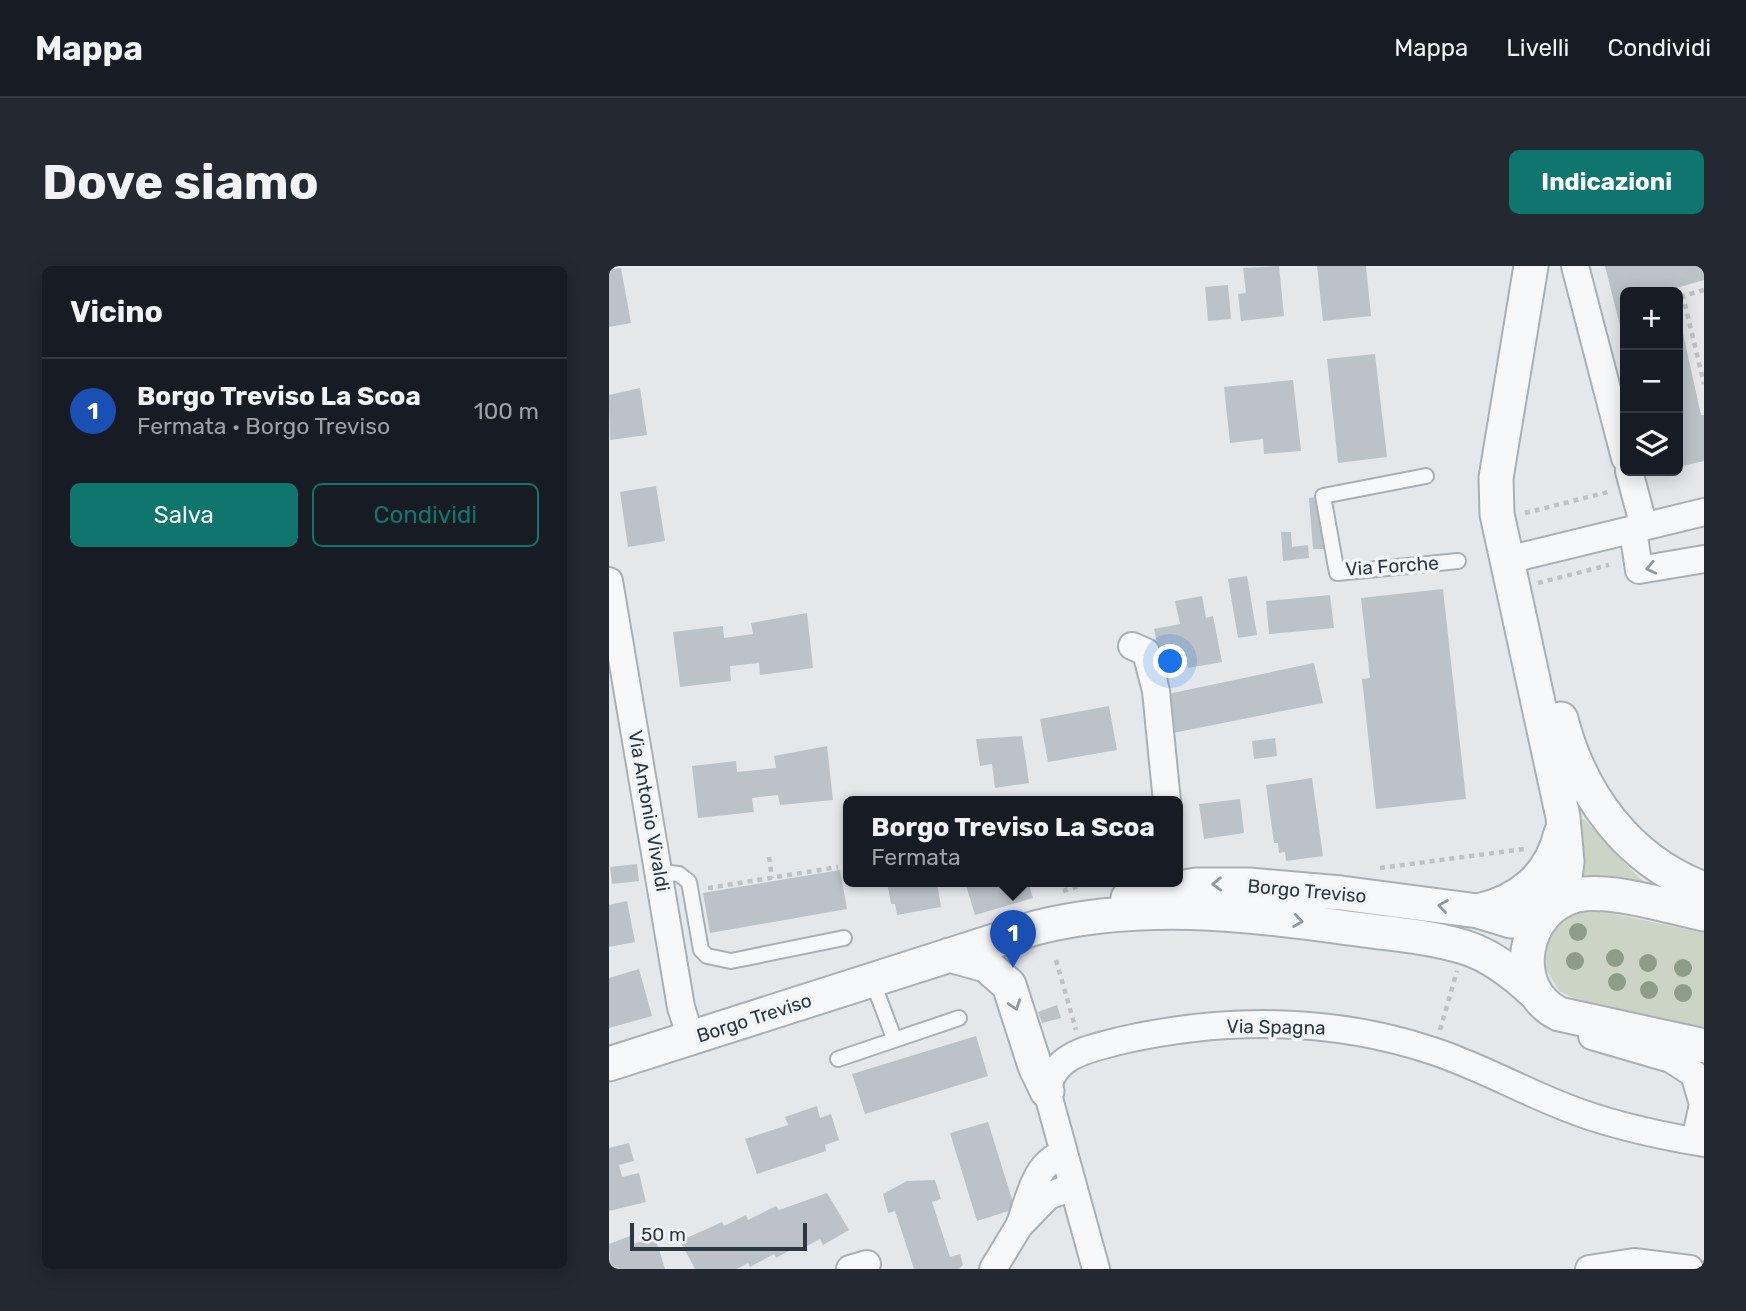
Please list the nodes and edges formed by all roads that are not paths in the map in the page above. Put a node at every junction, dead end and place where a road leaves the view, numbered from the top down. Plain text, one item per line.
1 (1531, 266) edge
2 (1575, 266) edge
3 (1620, 439) edge
4 (1426, 476) dead end
5 (1624, 480) edge
6 (1704, 512) edge
7 (1638, 529) junction
8 (1704, 559) edge
9 (1507, 560) junction
10 (1458, 561) dead end
11 (609, 581) edge
12 (1519, 619) junction
13 (1132, 646) dead end
14 (1541, 709) junction
15 (1166, 796) edge
16 (1563, 817) junction
17 (659, 872) junction
18 (1704, 890) edge
19 (1177, 893) edge
20 (1559, 903) junction
21 (1478, 911) junction
22 (1704, 913) edge
23 (844, 938) dead end
24 (949, 954) junction
25 (872, 980) junction
26 (1547, 1004) junction
27 (959, 1017) dead end
28 (894, 1038) junction
29 (691, 1039) junction
30 (1704, 1046) edge
31 (838, 1059) dead end
32 (609, 1064) edge
33 (1047, 1091) junction
34 (1700, 1142) edge
35 (1063, 1154) junction
36 (1072, 1187) junction
37 (1019, 1226) junction
38 (998, 1266) edge
39 (1096, 1269) edge
40 (1589, 1269) edge
41 (1691, 1269) edge

1 - 9 street
2 - 3 street
4 - 10 lane, Via Forche
5 - 7 street
6 - 7 street
8 -> 7 street
7 - 9 street
9 - 12 street
11 - 17 street, Via Antonio Vivaldi
12 - 14 street
12 - 18 street
13 - 15 street
14 - 16 street
14 - 22 street
16 - 20 street
16 - 21 street
17 - 23 lane
17 - 29 street, Via Antonio Vivaldi
21 -> 19 street, Borgo Treviso
19 - 24 street, Borgo Treviso
19 -> 26 street, Borgo Treviso
20 - 21 street, Borgo Treviso
20 - 22 street, Borgo Treviso
20 - 26 street
24 - 25 street, Borgo Treviso
24 -> 33 street
25 - 28 lane
25 - 29 street, Borgo Treviso
26 - 30 street
26 - 34 street, Via Spagna
27 - 28 lane
28 - 31 lane
29 - 32 street, Borgo Treviso
33 - 34 street, Via Spagna
33 - 35 street
35 - 36 street
35 - 37 street
36 - 37 street
36 - 39 street
37 - 38 street
40 - 41 street

